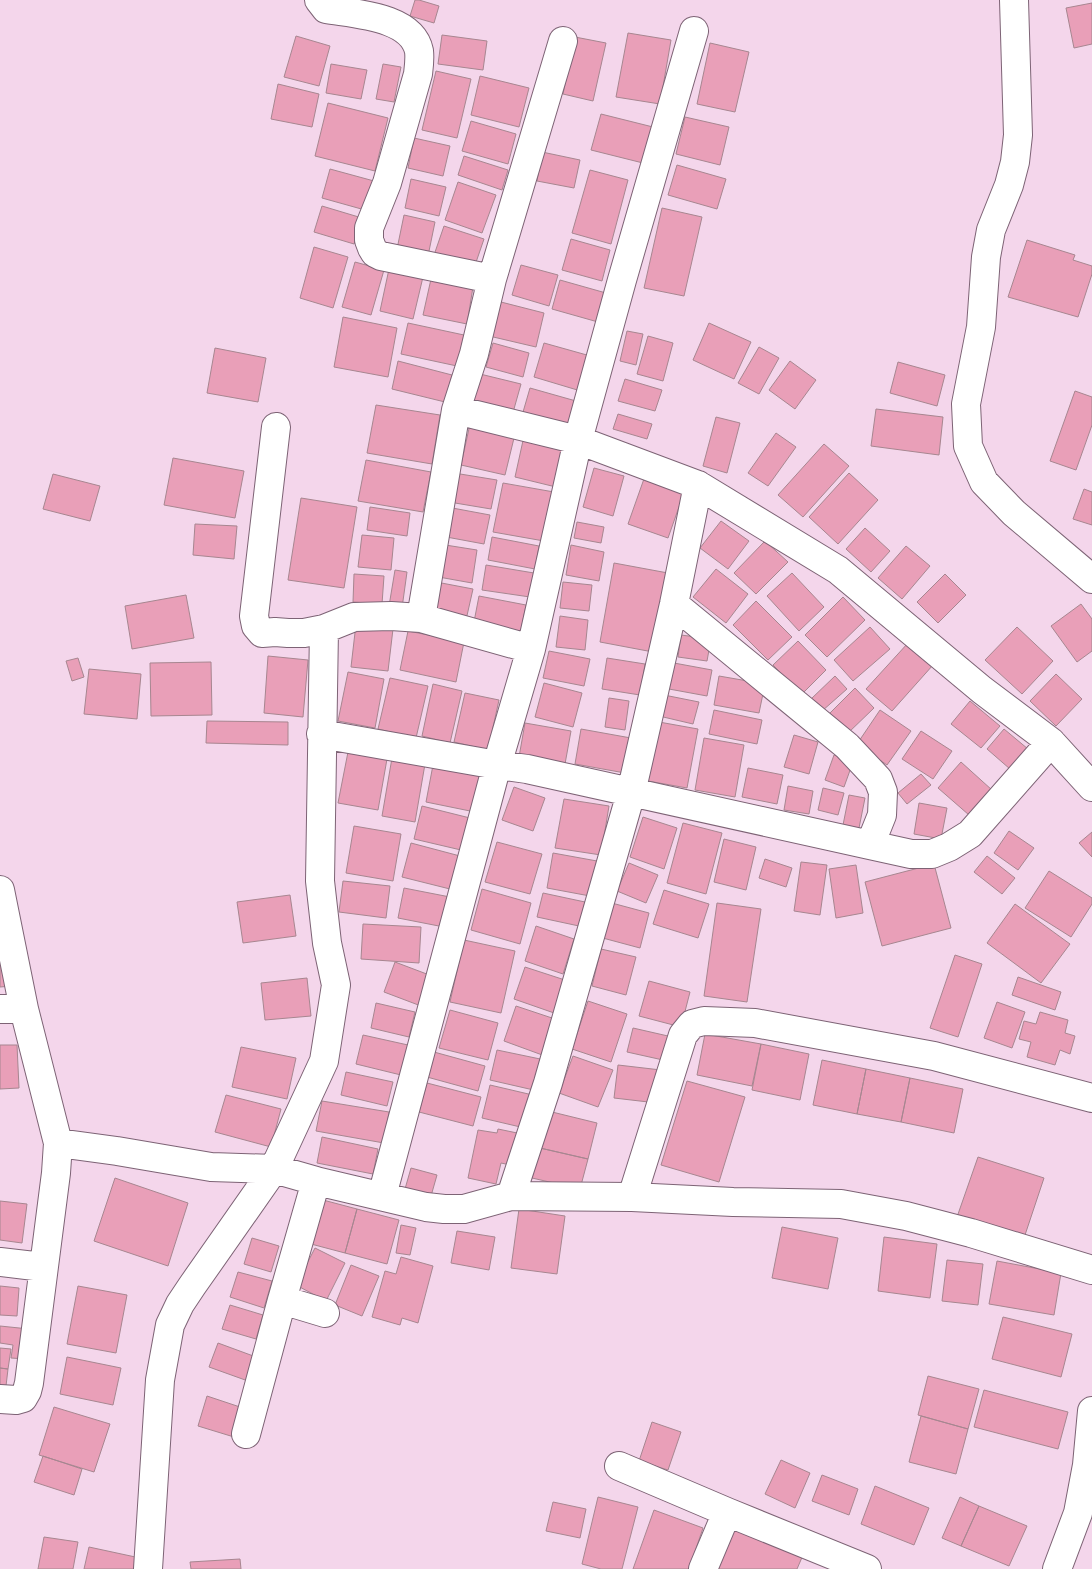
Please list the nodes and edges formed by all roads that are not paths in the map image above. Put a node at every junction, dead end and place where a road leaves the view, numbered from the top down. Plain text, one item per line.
1 (319, 0) edge
2 (1014, 0) edge
3 (694, 31) dead end
4 (563, 41) dead end
5 (492, 279) junction
6 (456, 410) junction
7 (276, 426) dead end
8 (578, 440) junction
9 (698, 485) junction
10 (1092, 579) edge
11 (674, 604) junction
12 (421, 618) junction
13 (324, 629) junction
14 (531, 649) junction
15 (321, 734) junction
16 (1051, 742) junction
17 (497, 765) junction
18 (1092, 787) edge
19 (631, 793) junction
20 (870, 845) junction
21 (0, 890) edge
22 (12, 1009) edge
23 (1092, 1098) edge
24 (58, 1142) junction
25 (274, 1169) junction
26 (316, 1181) junction
27 (382, 1196) junction
28 (511, 1196) junction
29 (632, 1197) junction
30 (0, 1262) edge
31 (43, 1267) junction
32 (1092, 1270) edge
33 (282, 1300) junction
34 (325, 1312) dead end
35 (0, 1399) edge
36 (1092, 1411) edge
37 (246, 1434) dead end
38 (1089, 1465) edge
39 (619, 1466) dead end
40 (727, 1512) junction
41 (148, 1569) edge
42 (702, 1569) edge
43 (867, 1569) edge
44 (1057, 1569) edge

1 - 5 main road
2 - 10 main road
3 - 8 main road
4 - 5 main road
5 - 6 main road
6 - 8 main road
6 - 12 main road
7 - 13 main road
8 - 9 main road
8 - 14 main road
9 - 11 main road
9 - 16 main road
11 - 19 main road
11 - 20 main road
12 - 13 main road
12 - 14 main road
13 - 15 main road
14 - 17 main road
15 - 17 main road
15 - 25 main road
16 - 18 main road
16 - 20 main road
17 - 19 main road
17 - 27 main road
19 - 20 main road
19 - 28 main road
21 - 22 main road
22 - 24 main road
23 - 29 main road
24 - 25 main road
24 - 31 main road
25 - 26 main road
25 - 41 main road
26 - 27 main road
26 - 33 main road
27 - 28 main road
28 - 29 main road
29 - 32 main road
30 - 31 main road
31 - 35 main road
33 - 34 main road
33 - 37 main road
36 - 38 main road
38 - 44 main road
39 - 40 main road
40 - 42 main road
40 - 43 main road

